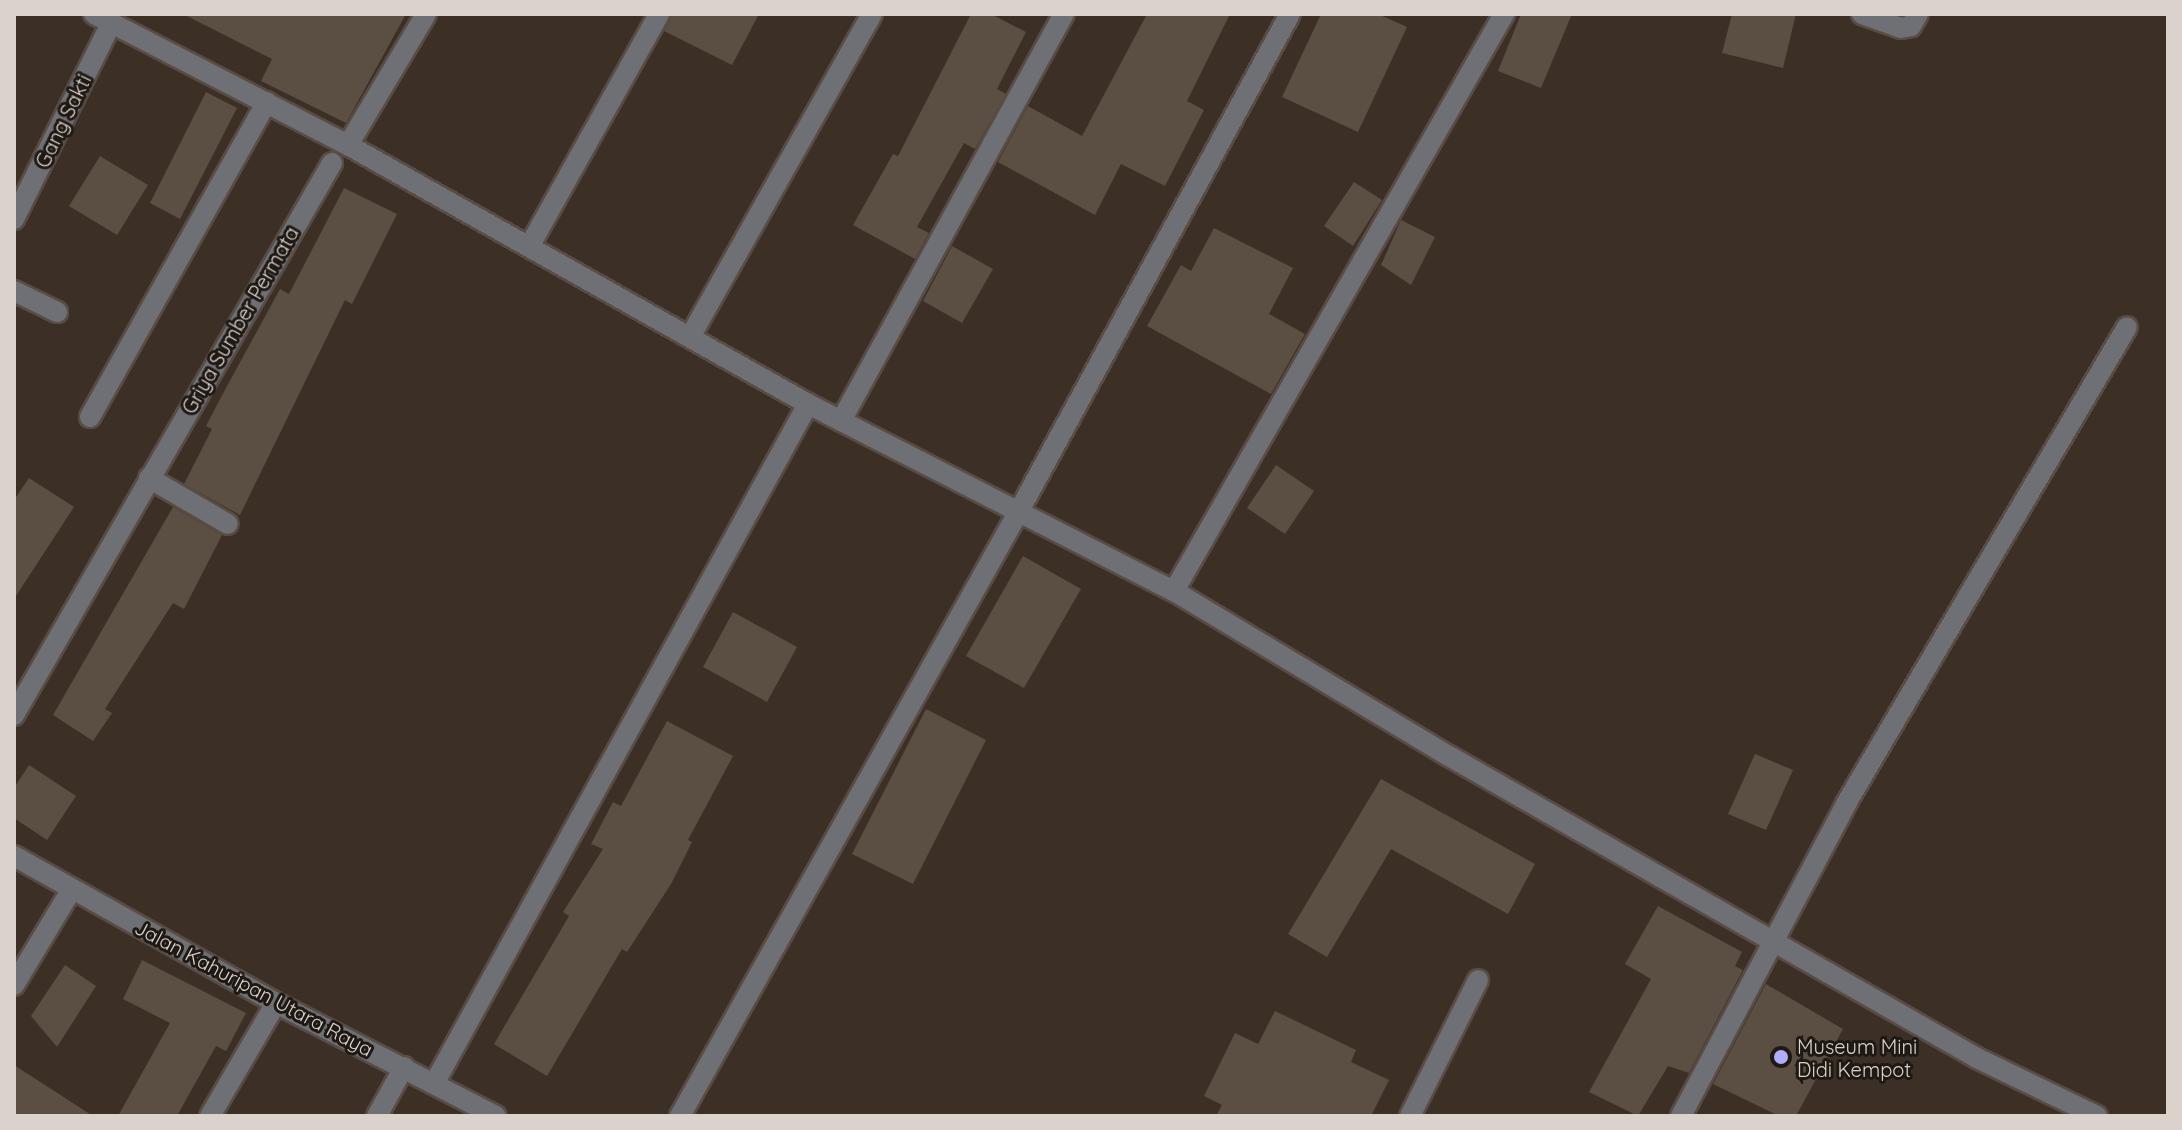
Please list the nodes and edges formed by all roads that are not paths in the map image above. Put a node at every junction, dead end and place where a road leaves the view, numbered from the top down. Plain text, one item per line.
1 (426, 14) edge
2 (659, 14) edge
3 (872, 14) edge
4 (1064, 14) edge
5 (1290, 14) edge
6 (1504, 14) edge
7 (1862, 14) edge
8 (1918, 14) edge
9 (103, 18) edge
10 (267, 102) junction
11 (348, 145) junction
12 (332, 163) dead end
13 (14, 219) edge
14 (529, 247) junction
15 (14, 291) edge
16 (57, 312) dead end
17 (2127, 327) dead end
18 (690, 337) junction
19 (808, 404) junction
20 (90, 417) dead end
21 (841, 421) junction
22 (149, 478) junction
23 (1019, 511) junction
24 (228, 524) dead end
25 (1174, 591) junction
26 (14, 715) edge
27 (14, 856) edge
28 (72, 889) junction
29 (1777, 941) junction
30 (1478, 980) dead end
31 (14, 985) edge
32 (276, 1003) junction
33 (404, 1067) junction
34 (435, 1082) junction
35 (210, 1116) edge
36 (377, 1116) edge
37 (496, 1116) edge
38 (680, 1116) edge
39 (1410, 1116) edge
40 (1681, 1116) edge
41 (2097, 1116) edge

1 - 11 street
2 - 14 street
3 - 18 street
4 - 21 street
5 - 23 street
6 - 25 street
7 - 8 street
9 - 10 street
9 - 13 street, Gang Sakti
10 - 11 street
10 - 20 street
11 - 14 street
12 - 22 street, Griya Sumber Permata
14 - 18 street
15 - 16 street
17 - 29 street
18 - 19 street
19 - 21 street
19 - 34 street
21 - 23 street
22 - 24 street
22 - 26 street, Griya Sumber Permata
23 - 25 street
23 - 38 street
25 - 29 street
27 - 28 street, Jalan Kahuripan Utara Raya
28 - 31 street
28 - 32 street, Jalan Kahuripan Utara Raya
29 - 40 street
29 - 41 street
30 - 39 street
32 - 33 street, Jalan Kahuripan Utara Raya
32 - 35 street
33 - 34 street, Jalan Kahuripan Utara Raya
33 - 36 street
34 - 37 street, Jalan Kahuripan Utara Raya

